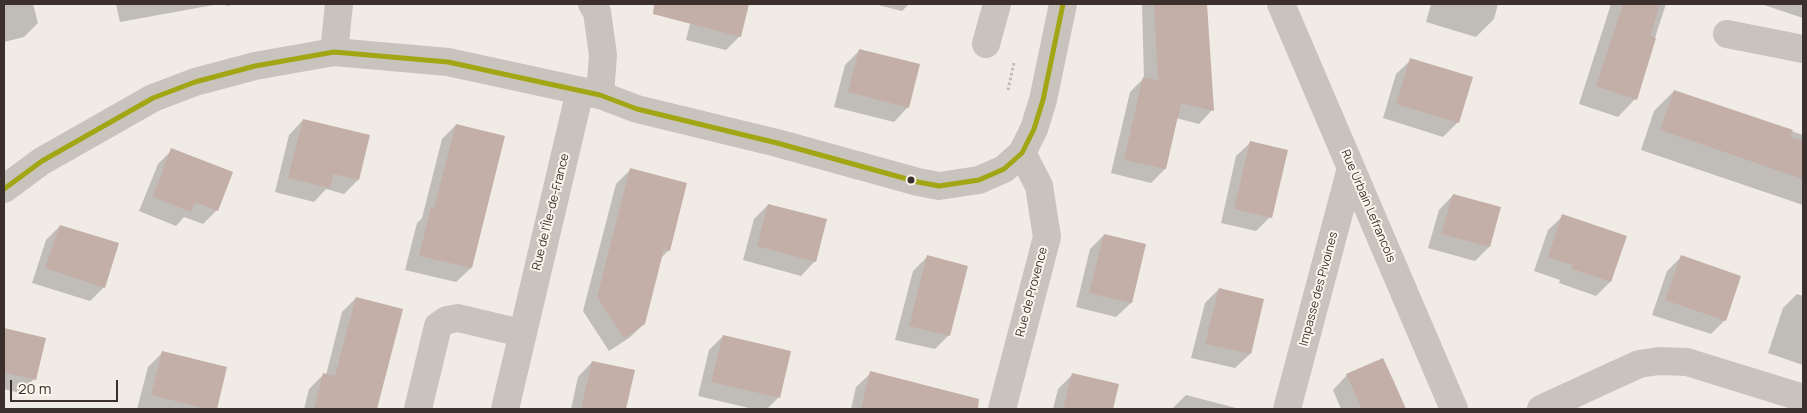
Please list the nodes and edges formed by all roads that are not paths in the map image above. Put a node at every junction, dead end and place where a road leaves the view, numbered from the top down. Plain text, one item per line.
1 (339, 4) edge
2 (592, 4) edge
3 (997, 4) edge
4 (1063, 4) edge
5 (1281, 4) edge
6 (1727, 34) dead end
7 (986, 44) dead end
8 (1803, 49) edge
9 (334, 52) junction
10 (590, 93) junction
11 (1022, 153) junction
12 (1351, 168) junction
13 (4, 189) edge
14 (522, 333) junction
15 (1803, 398) edge
16 (418, 409) edge
17 (505, 409) edge
18 (1002, 409) edge
19 (1287, 409) edge
20 (1454, 409) edge
21 (1541, 409) edge

1 - 9 street
2 - 10 street, Rue de l'Île-de-France
3 - 7 street
4 - 11 street
5 - 12 street, Rue Urbain Lefrancois
6 - 8 street
9 - 10 street
9 - 13 street
10 - 11 street
10 - 14 street, Rue de l'Île-de-France
11 - 18 street, Rue de Provence
12 - 19 street, Impasse des Pivoines
12 - 20 street, Rue Urbain Lefrancois
14 - 16 street
14 - 17 street, Rue de l'Île-de-France
15 - 21 street

